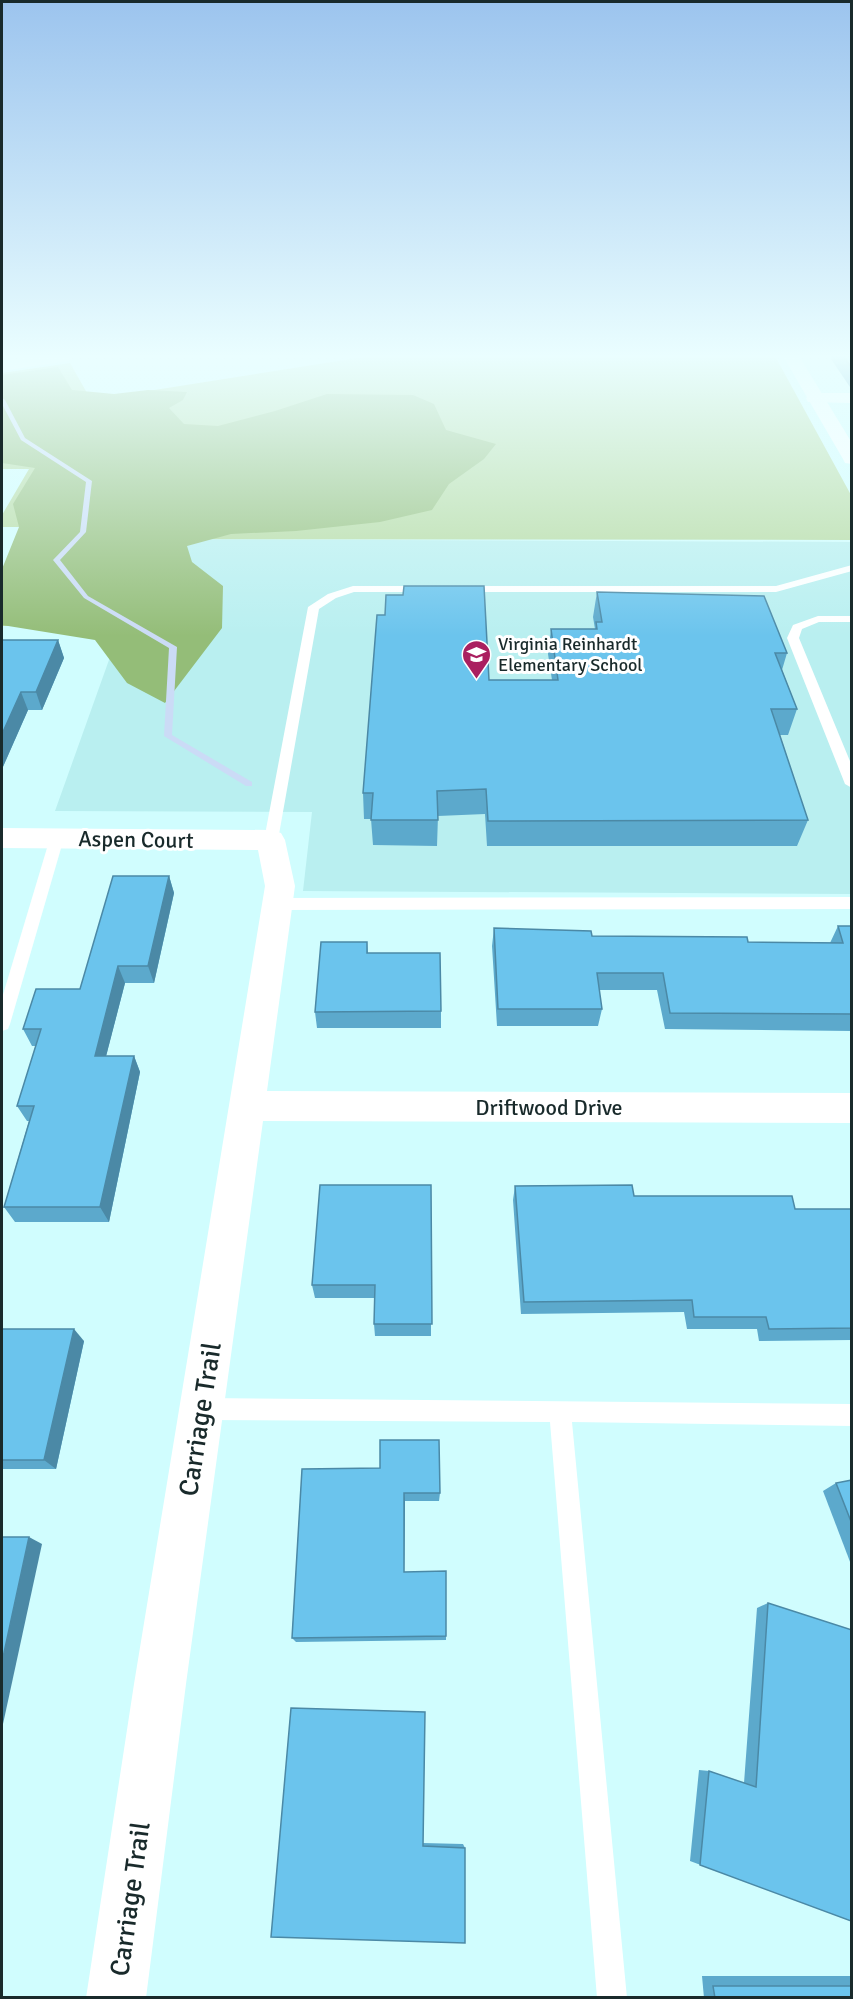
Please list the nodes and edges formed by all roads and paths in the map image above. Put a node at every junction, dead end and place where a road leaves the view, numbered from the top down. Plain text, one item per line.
1 (852, 568) edge
2 (852, 619) edge
3 (852, 784) edge
4 (2, 838) edge
5 (57, 838) junction
6 (271, 840) junction
7 (852, 903) edge
8 (278, 904) junction
9 (2, 1024) edge
10 (247, 1106) junction
11 (852, 1108) edge
12 (201, 1409) junction
13 (560, 1411) junction
14 (852, 1415) edge
15 (116, 1998) edge
16 (612, 1998) edge

1 - 6 lane
2 - 3 lane
4 - 5 street, Aspen Court
5 - 6 street, Aspen Court
5 - 9 lane
6 - 8 street, Carriage Trail
7 - 8 lane
8 - 10 street, Carriage Trail
10 - 11 street, Driftwood Drive
10 - 12 street, Carriage Trail
12 - 13 lane
12 - 15 street, Carriage Trail
13 - 14 lane
13 - 16 lane

